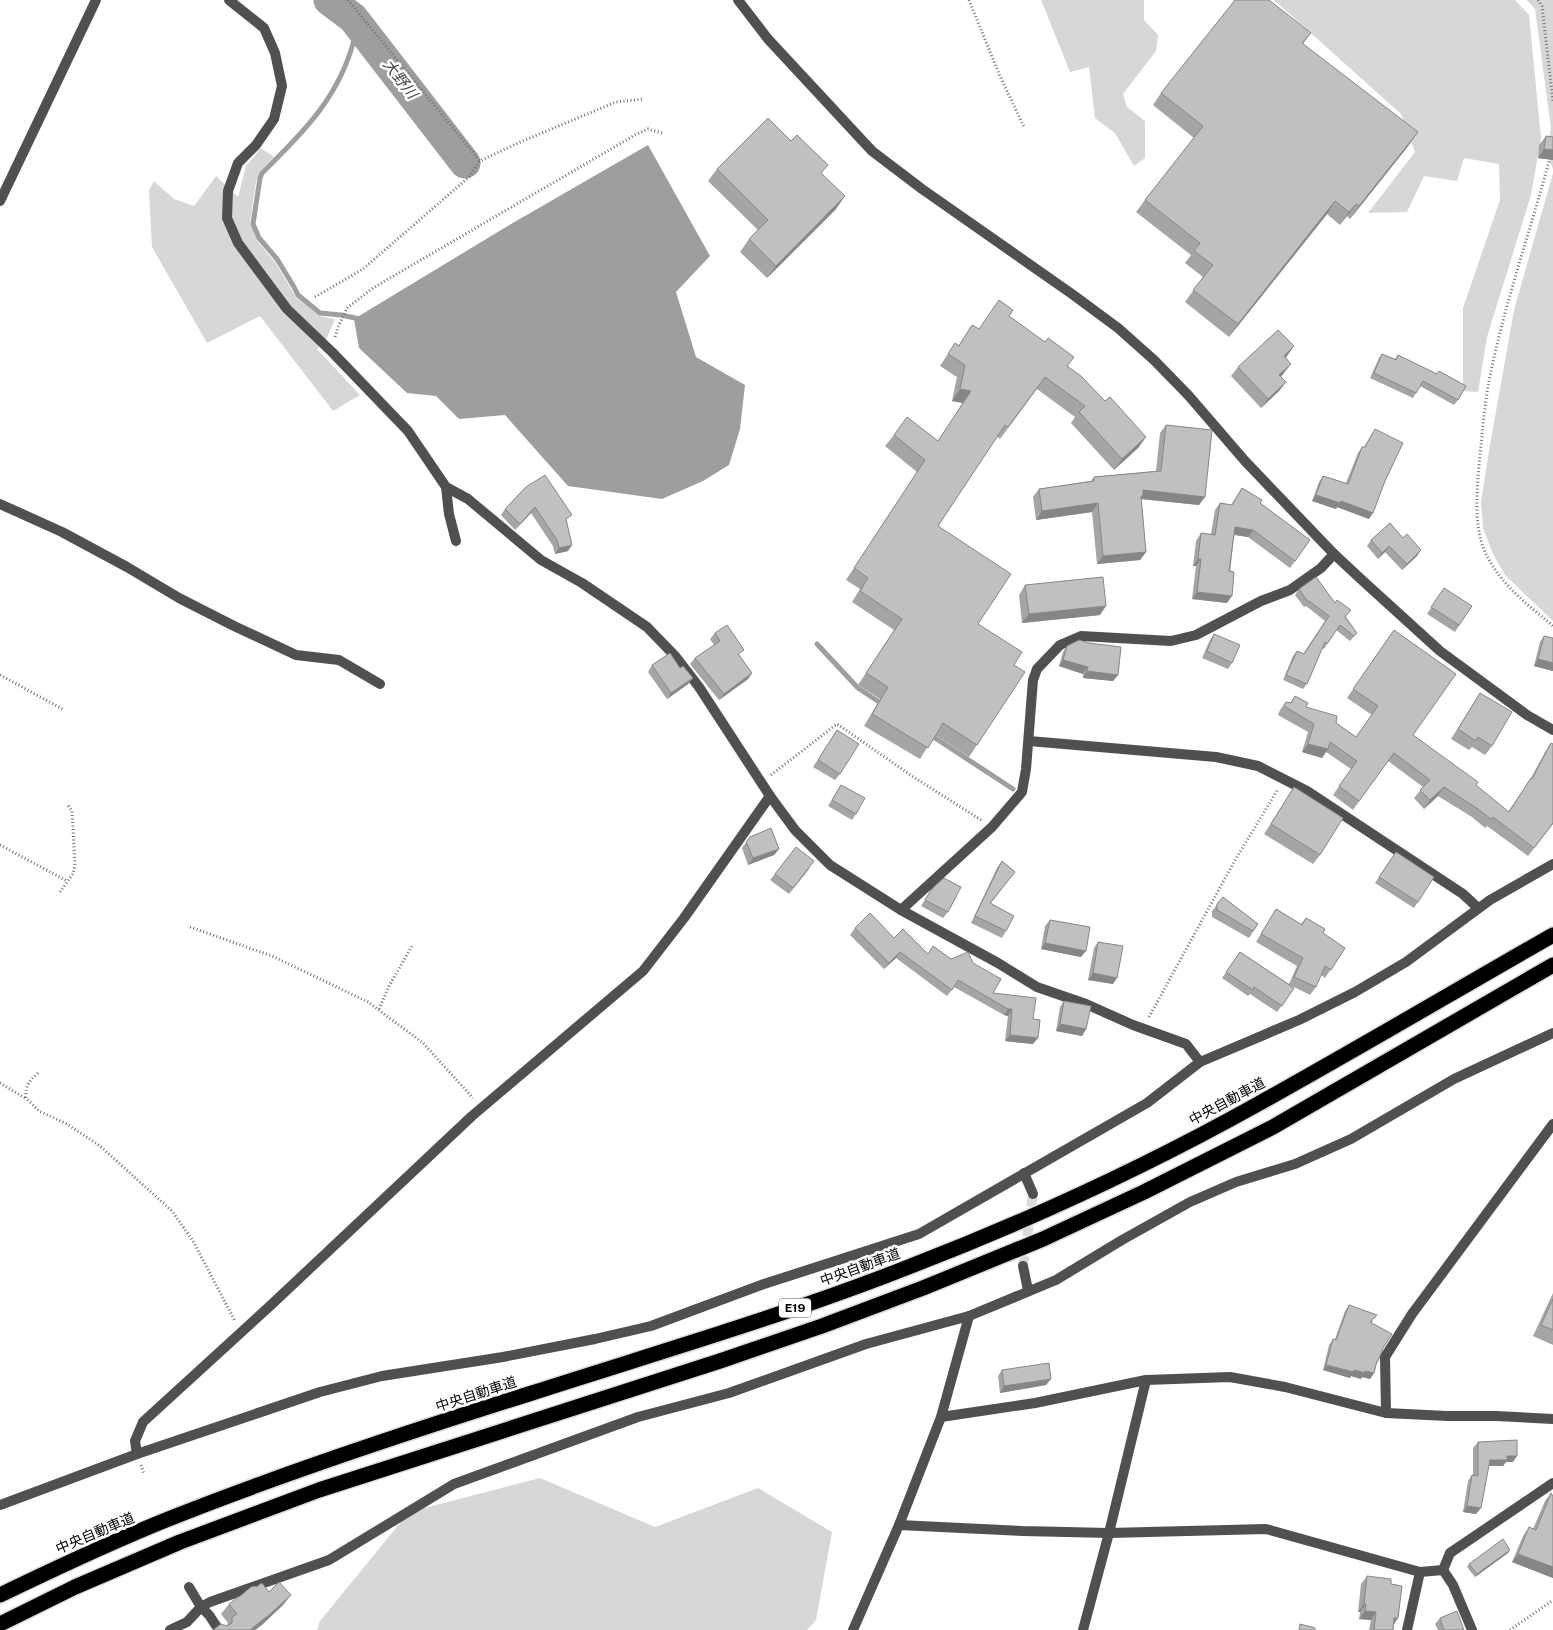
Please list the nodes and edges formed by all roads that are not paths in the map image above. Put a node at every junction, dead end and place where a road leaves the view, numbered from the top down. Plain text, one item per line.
1 (96, 0) edge
2 (229, 0) edge
3 (738, 0) edge
4 (0, 201) edge
5 (446, 487) junction
6 (0, 504) edge
7 (456, 541) dead end
8 (1334, 554) junction
9 (380, 684) dead end
10 (1553, 730) edge
11 (1029, 741) junction
12 (770, 796) junction
13 (1553, 864) edge
14 (1478, 908) junction
15 (902, 910) junction
16 (1553, 935) edge
17 (1553, 965) edge
18 (1553, 1033) edge
19 (1200, 1062) junction
20 (1553, 1124) edge
21 (1024, 1173) junction
22 (1033, 1194) tunnel mouth
23 (1023, 1266) tunnel mouth
24 (1028, 1290) junction
25 (969, 1316) junction
26 (1146, 1380) junction
27 (1386, 1414) junction
28 (941, 1417) junction
29 (1553, 1419) edge
30 (136, 1454) junction
31 (1553, 1484) edge
32 (0, 1505) edge
33 (899, 1525) junction
34 (1109, 1534) junction
35 (1443, 1570) junction
36 (1420, 1572) junction
37 (189, 1587) dead end
38 (0, 1595) edge
39 (201, 1607) junction
40 (0, 1624) edge
41 (170, 1630) edge
42 (219, 1630) edge
43 (853, 1630) edge
44 (1083, 1630) edge
45 (1407, 1630) edge
46 (1472, 1630) edge

1 - 4 street
2 - 5 street
3 - 8 street
5 - 7 street
5 - 12 street
6 - 9 street
8 - 10 street
8 - 11 street
11 - 14 street
11 - 15 street
12 - 15 street
12 - 30 street
13 - 14 street
14 - 19 street
15 - 19 street
16 - 38 highway, 中央自動車道 / E19
17 - 40 highway, E19
18 - 24 street
19 - 21 street
20 - 27 street
21 - 22 street
21 - 30 street
23 - 24 street
24 - 25 street
25 - 28 street
25 - 39 street
26 - 27 street
26 - 28 street
26 - 34 street
27 - 29 street
28 - 33 street
30 - 32 street
31 - 35 street
33 - 34 street
33 - 43 street
34 - 36 street
34 - 44 street
35 - 36 street
35 - 46 street
36 - 45 street
37 - 39 street
39 - 41 street
39 - 42 street

